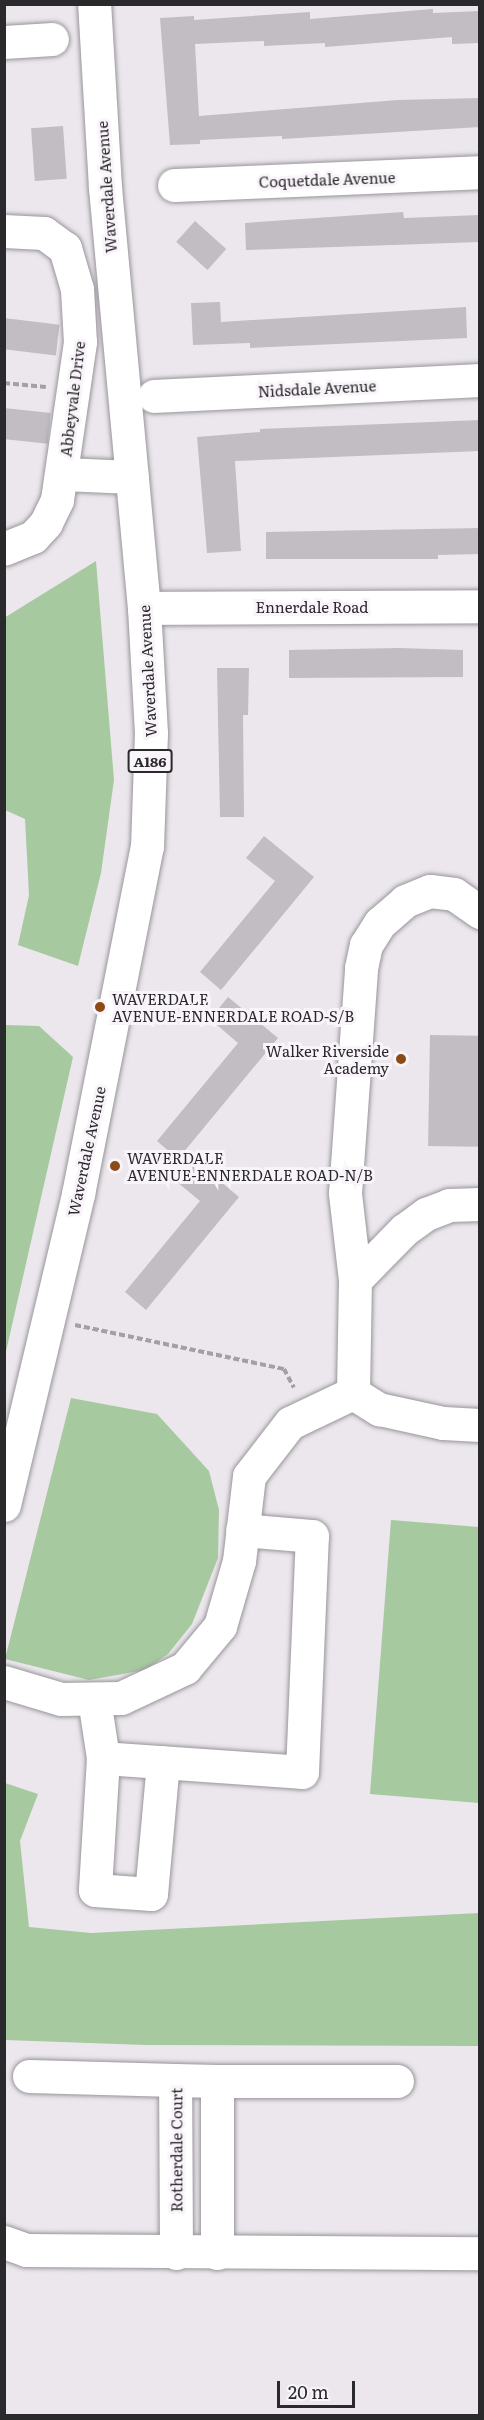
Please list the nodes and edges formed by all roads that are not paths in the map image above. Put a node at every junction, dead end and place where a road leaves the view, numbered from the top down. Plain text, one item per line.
1 (94, 4) edge
2 (52, 39) dead end
3 (4, 42) edge
4 (480, 172) edge
5 (174, 185) dead end
6 (4, 231) edge
7 (480, 380) edge
8 (154, 396) dead end
9 (63, 474) junction
10 (132, 477) junction
11 (4, 549) edge
12 (480, 606) edge
13 (144, 608) junction
14 (480, 912) edge
15 (480, 1204) edge
16 (355, 1280) junction
17 (353, 1393) junction
18 (480, 1404) edge
19 (443, 1423) junction
20 (480, 1425) edge
21 (4, 1505) edge
22 (242, 1530) junction
23 (4, 1682) edge
24 (94, 1699) junction
25 (103, 1758) junction
26 (163, 1763) junction
27 (29, 2076) dead end
28 (176, 2080) junction
29 (397, 2080) dead end
30 (217, 2081) junction
31 (4, 2242) edge
32 (176, 2253) junction
33 (217, 2253) junction
34 (480, 2253) edge

1 - 10 street, Waverdale Avenue / A186
2 - 3 street
4 - 5 street, Coquetdale Avenue
6 - 9 street, Abbeyvale Drive
7 - 8 street, Nidsdale Avenue
9 - 10 street, Abbeyvale Drive
9 - 11 street, Abbeyvale Drive
10 - 13 street, Waverdale Avenue / A186
12 - 13 street, Ennerdale Road
13 - 21 street, Waverdale Avenue / A186
14 - 16 street
15 - 16 street
16 - 17 street
17 - 19 street
17 - 22 street
18 - 19 street
19 - 20 street
22 - 24 street
22 - 26 street
23 - 24 street
24 - 25 street
25 - 26 street
25 - 26 street
27 - 28 street
28 - 30 street, Rotherdale Court
28 - 32 street, Rotherdale Court
29 - 30 street, Rotherdale Court
30 - 33 street
31 - 32 street
32 - 33 street
33 - 34 street

